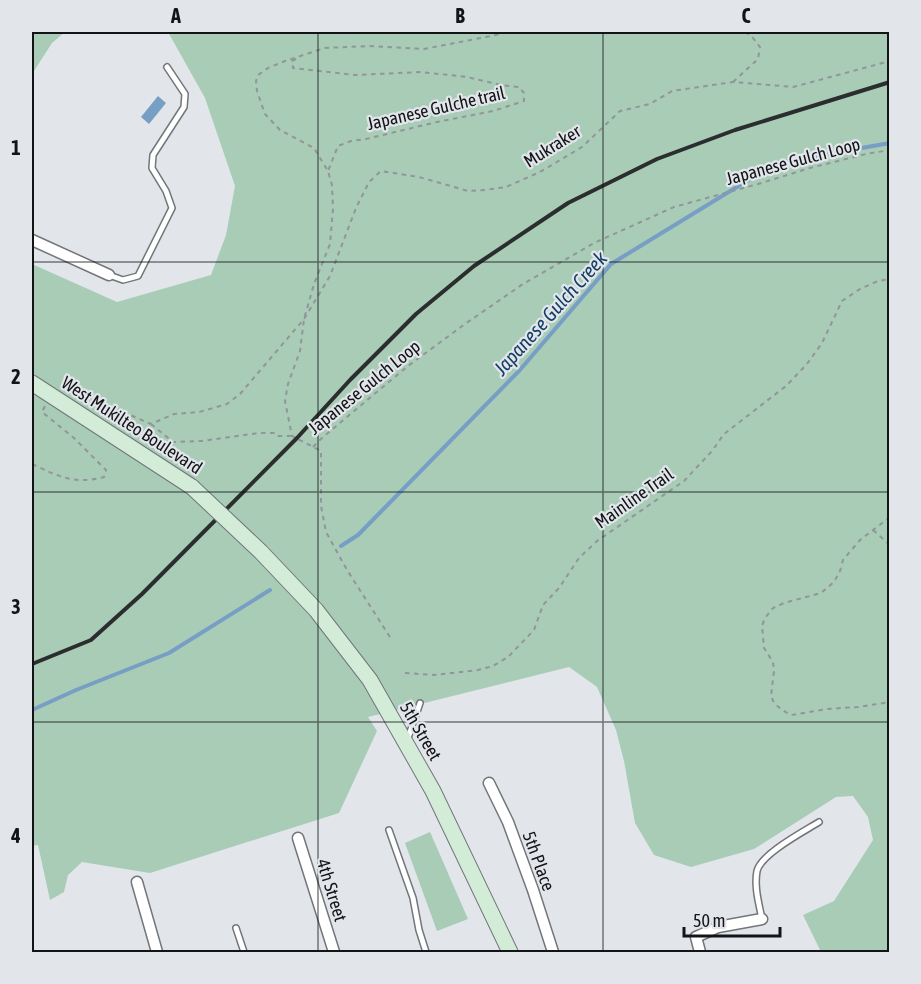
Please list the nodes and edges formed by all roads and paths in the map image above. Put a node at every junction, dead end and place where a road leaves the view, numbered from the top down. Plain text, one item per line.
1 (509, 32) edge
2 (746, 32) edge
3 (301, 56) junction
4 (890, 61) edge
5 (167, 67) dead end
6 (733, 82) junction
7 (890, 150) edge
8 (328, 171) junction
9 (32, 240) edge
10 (109, 275) joint
11 (890, 279) edge
12 (304, 319) junction
13 (32, 383) edge
14 (51, 396) junction
15 (81, 398) dead end
16 (151, 424) junction
17 (292, 436) junction
18 (313, 447) junction
19 (32, 464) edge
20 (890, 517) edge
21 (873, 530) junction
22 (890, 545) edge
23 (261, 552) joint
24 (390, 637) dead end
25 (405, 673) dead end
26 (890, 702) edge
27 (420, 703) dead end
28 (406, 743) junction
29 (489, 783) dead end
30 (819, 822) dead end
31 (389, 830) dead end
32 (298, 838) dead end
33 (137, 882) dead end
34 (762, 919) joint
35 (236, 928) dead end
36 (157, 952) edge
37 (244, 952) edge
38 (334, 952) edge
39 (426, 952) edge
40 (510, 952) edge
41 (553, 952) edge
42 (700, 952) edge

1 - 3 path, Japanese Gulch Loop
2 - 6 path
3 - 8 path, Japanese Gulch Loop
3 - 8 path, Japanese Gulche trail
4 - 6 path, Mukraker
5 - 10 lane
6 - 12 path, Mukraker
7 - 18 path, Japanese Gulch Loop
8 - 12 path, Japanese Gulch Loop
9 - 10 street
11 - 25 path, Mainline Trail
12 - 16 path
12 - 17 path, Japanese Gulch Loop
13 - 14 main road, West Mukilteo Boulevard
14 - 19 path
14 - 23 main road, West Mukilteo Boulevard, bridge
15 - 16 path
16 - 17 path
17 - 18 path, Japanese Gulch Loop
18 - 24 path
20 - 21 path
21 - 22 path
21 - 26 path
23 - 28 main road, 5th Street
27 - 28 lane
28 - 40 main road, 5th Street
29 - 41 street, 5th Place
30 - 34 lane
31 - 39 lane
32 - 38 street, 4th Street
33 - 36 street
34 - 42 street
35 - 37 lane

